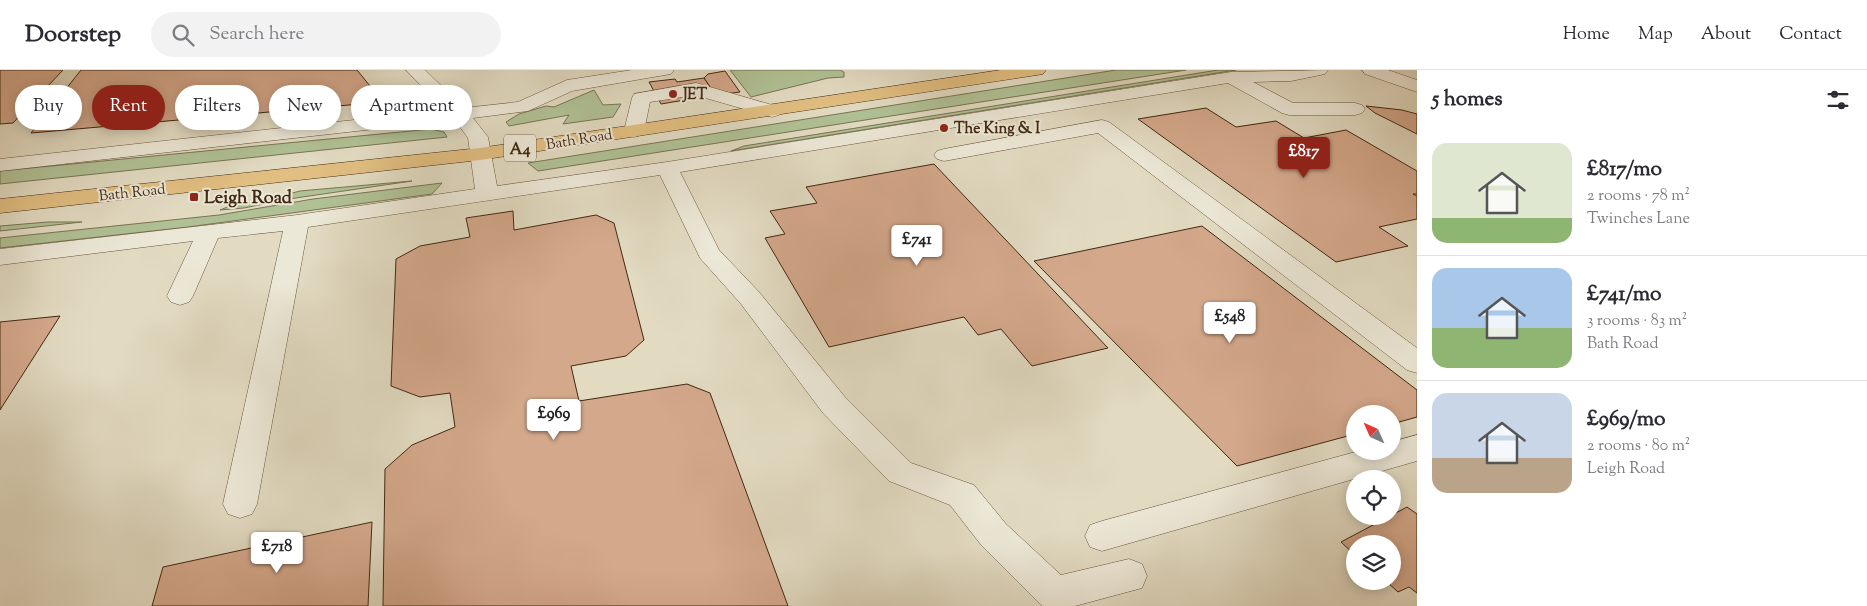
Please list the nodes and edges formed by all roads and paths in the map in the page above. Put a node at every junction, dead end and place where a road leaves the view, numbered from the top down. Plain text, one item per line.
1 (415, 70) edge
2 (665, 70) edge
3 (1037, 70) edge
4 (1319, 70) edge
5 (1371, 70) edge
6 (1392, 73) edge
7 (1231, 77) junction
8 (430, 85) edge
9 (1417, 86) edge
10 (1355, 109) dead end
11 (1024, 110) junction
12 (772, 111) junction
13 (472, 113) edge
14 (351, 126) edge
15 (472, 129) edge
16 (634, 131) junction
17 (1052, 135) junction
18 (480, 154) junction
19 (944, 155) dead end
20 (0, 164) edge
21 (667, 168) junction
22 (487, 194) junction
23 (0, 206) edge
24 (297, 222) junction
25 (209, 234) junction
26 (0, 257) edge
27 (180, 296) dead end
28 (1417, 363) edge
29 (1417, 448) edge
30 (240, 504) dead end
31 (1102, 536) dead end
32 (1129, 576) dead end

1 - 8 street
2 - 13 street
3 - 12 main road, Bath Road / A4
4 - 7 street
5 - 6 street
6 - 9 street
7 - 10 street
7 - 11 street
11 - 17 street
11 - 21 street
12 - 16 main road, Bath Road / A4
12 - 16 street
14 - 20 street
15 - 18 street
16 - 18 main road, Bath Road / A4
17 - 19 street
17 - 28 street
18 - 22 street
18 - 23 main road, Bath Road / A4
21 - 22 street
21 - 32 street
22 - 24 street
24 - 25 street
24 - 30 street
25 - 26 street
25 - 27 street
29 - 31 street

